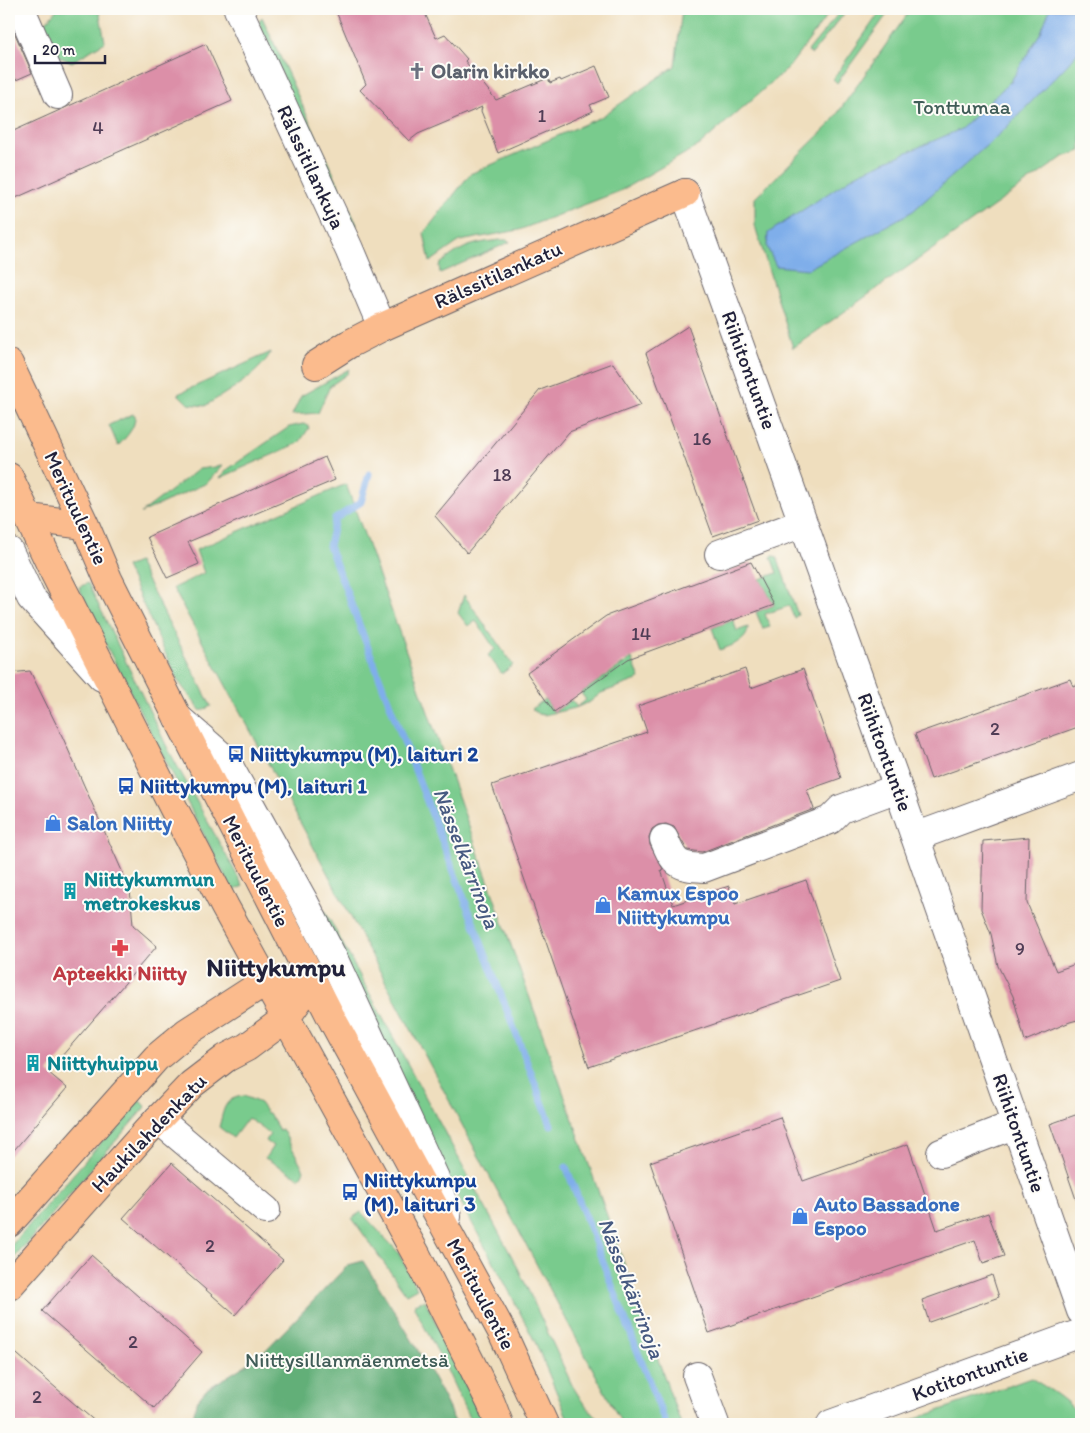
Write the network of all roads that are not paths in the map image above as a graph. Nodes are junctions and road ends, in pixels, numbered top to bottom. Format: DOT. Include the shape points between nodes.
graph roads {
  1 [pos="21,9"];
  2 [pos="238,9"];
  3 [pos="58,95"];
  4 [pos="685,193"];
  5 [pos="382,327"];
  6 [pos="9,364"];
  7 [pos="316,365"];
  8 [pos="9,477"];
  9 [pos="65,484"];
  10 [pos="29,518"];
  11 [pos="803,523"];
  12 [pos="85,525"];
  13 [pos="9,551"];
  14 [pos="719,554"];
  15 [pos="113,690"];
  16 [pos="178,718"];
  17 [pos="1081,776"];
  18 [pos="898,788"];
  19 [pos="915,837"];
  20 [pos="664,838"];
  21 [pos="272,846"];
  22 [pos="263,885"];
  23 [pos="266,981"];
  24 [pos="312,981"];
  25 [pos="286,1018"];
  26 [pos="158,1119"];
  27 [pos="1016,1124"];
  28 [pos="941,1153"];
  29 [pos="266,1210"];
  30 [pos="9,1223"];
  31 [pos="454,1243"];
  32 [pos="9,1286"];
  33 [pos="1081,1311"];
  34 [pos="1081,1332"];
  35 [pos="697,1376"];
  36 [pos="500,1424"];
  37 [pos="544,1424"];
  38 [pos="715,1424"];
  39 [pos="831,1424"];
  1 -- 3 [label="street"];
  2 -- 5 [label="street, Rälssitilankuja"];
  4 -- 5 [label="main road, Rälssitilankatu"];
  4 -- 11 [label="street, Riihitontuntie"];
  5 -- 7 [label="main road, Rälssitilankatu"];
  6 -- 9 [label="main road, Merituulentie"];
  8 -- 10 [label="main road, Merituulentie"];
  9 -- 10 [label="main road"];
  9 -- 12 [label="main road, Merituulentie"];
  10 -- 12 [label="main road"];
  10 -- 15 [label="main road, Merituulentie"];
  11 -- 14 [label="street"];
  11 -- 18 [label="street, Riihitontuntie"];
  12 -- 16 [label="main road, Merituulentie" via="108,579"];
  13 -- 15 [label="street" via="31,598"];
  15 -- 23 [label="main road, Merituulentie"];
  16 -- 21 [label="street" via="225,759"];
  16 -- 22 [label="main road, Merituulentie"];
  17 -- 19 [label="street"];
  18 -- 19 [label="street, Riihitontuntie"];
  18 -- 20 [label="street" via="841,809 830,820 704,868 680,865 672,858"];
  19 -- 27 [label="street, Riihitontuntie"];
  21 -- 22 [label="street"];
  21 -- 31 [label="street" via="335,962 431,1169"];
  22 -- 24 [label="main road, Merituulentie"];
  23 -- 24 [label="main road"];
  23 -- 25 [label="main road, Merituulentie"];
  23 -- 30 [label="main road, Haukilahdenkatu" via="187,1032 156,1058"];
  24 -- 25 [label="main road, Haukilahdenkatu"];
  24 -- 31 [label="main road, Merituulentie"];
  25 -- 26 [label="main road, Haukilahdenkatu" via="192,1084"];
  25 -- 36 [label="main road, Merituulentie" via="416,1254"];
  26 -- 29 [label="street"];
  26 -- 32 [label="main road, Haukilahdenkatu"];
  27 -- 28 [label="street"];
  27 -- 33 [label="street, Riihitontuntie"];
  31 -- 37 [label="main road, Merituulentie" via="502,1332"];
  34 -- 39 [label="street, Kotitontuntie"];
  35 -- 38 [label="street"];
}
